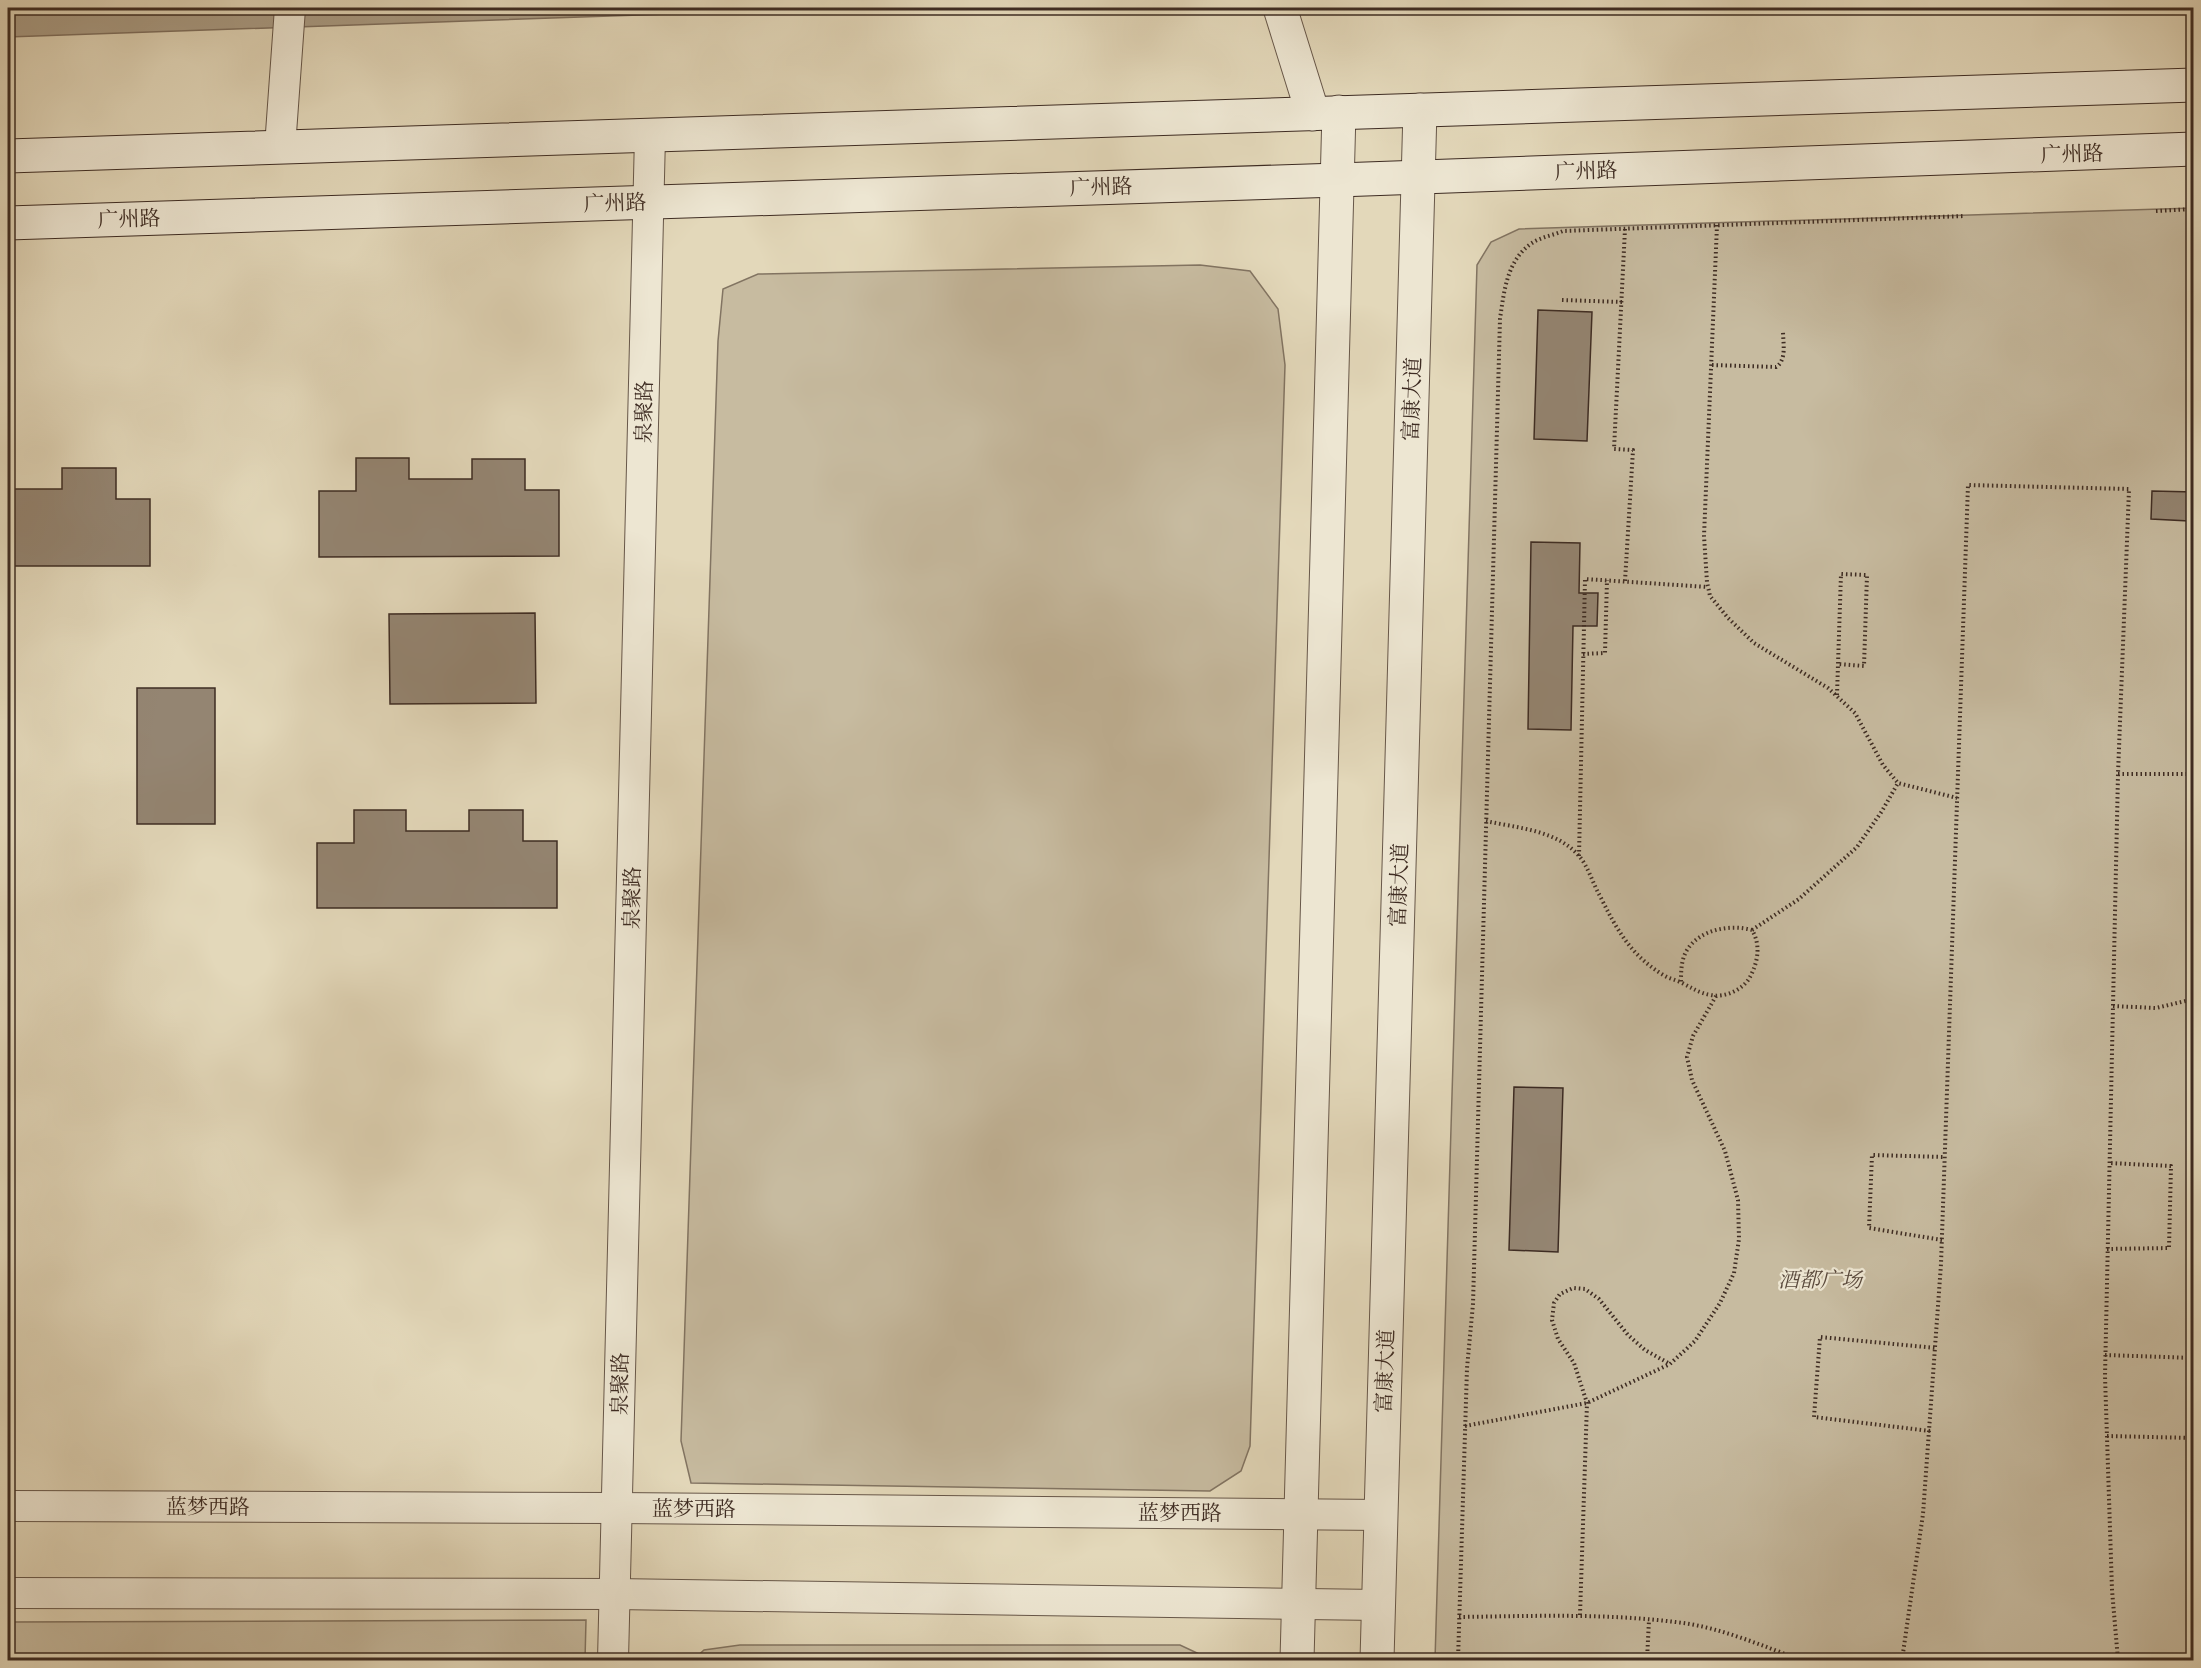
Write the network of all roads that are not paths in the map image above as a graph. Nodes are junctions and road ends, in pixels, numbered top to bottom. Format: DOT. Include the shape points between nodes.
graph roads {
  1 [pos="290,8"];
  2 [pos="1282,15"];
  3 [pos="2193,85"];
  4 [pos="1420,110"];
  5 [pos="1326,113"];
  6 [pos="651,136"];
  7 [pos="280,147"];
  8 [pos="2193,149"];
  9 [pos="8,156"];
  10 [pos="1419,177"];
  11 [pos="1338,180"];
  12 [pos="649,202"];
  13 [pos="8,223"];
  14 [pos="8,1506"];
  15 [pos="617,1508"];
  16 [pos="1301,1514"];
  17 [pos="1381,1515"];
  18 [pos="8,1593"];
  19 [pos="615,1594"];
  20 [pos="1299,1604"];
  21 [pos="1378,1605"];
  22 [pos="613,1660"];
  23 [pos="1297,1660"];
  24 [pos="1377,1660"];
  1 -- 7 [label="street"];
  2 -- 5 [label="main road"];
  3 -- 4 [label="main road"];
  4 -- 5 [label="main road"];
  4 -- 10 [label="main road, 富康大道"];
  5 -- 6 [label="main road"];
  5 -- 11 [label="main road"];
  6 -- 7 [label="main road"];
  6 -- 12 [label="street, 泉聚路"];
  7 -- 9 [label="main road"];
  8 -- 10 [label="main road, 广州路"];
  10 -- 11 [label="main road, 广州路"];
  10 -- 17 [label="main road, 富康大道"];
  11 -- 12 [label="main road, 广州路"];
  11 -- 16 [label="main road"];
  12 -- 13 [label="main road, 广州路"];
  12 -- 15 [label="street, 泉聚路"];
  14 -- 15 [label="street, 蓝梦西路"];
  15 -- 16 [label="street, 蓝梦西路"];
  15 -- 19 [label="street, 泉聚路"];
  16 -- 17 [label="street, 蓝梦西路"];
  16 -- 20 [label="main road"];
  17 -- 21 [label="main road, 富康大道"];
  18 -- 19 [label="street"];
  19 -- 20 [label="street"];
  19 -- 22 [label="street, 泉聚路"];
  20 -- 21 [label="street"];
  20 -- 23 [label="main road"];
  21 -- 24 [label="main road, 富康大道"];
}
